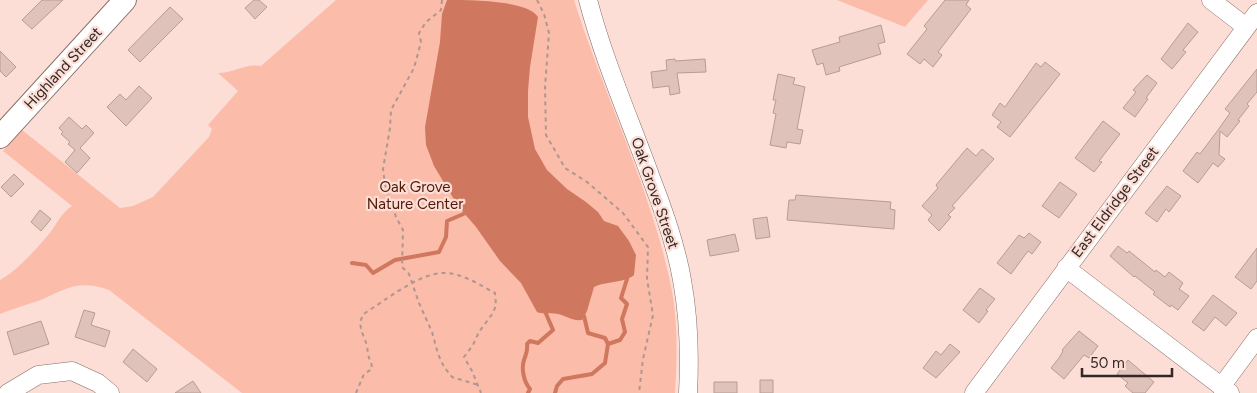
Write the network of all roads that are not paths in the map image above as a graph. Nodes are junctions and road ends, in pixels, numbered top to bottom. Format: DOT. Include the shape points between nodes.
graph roads {
  1 [pos="125,0"];
  2 [pos="588,0"];
  3 [pos="1211,0"];
  4 [pos="1257,12"];
  5 [pos="1246,27"];
  6 [pos="0,136"];
  7 [pos="1066,268"];
  8 [pos="1257,338"];
  9 [pos="1226,390"];
  10 [pos="8,393"];
  11 [pos="110,393"];
  12 [pos="688,393"];
  13 [pos="974,393"];
  1 -- 6 [label="main road, Highland Street"];
  2 -- 12 [label="street, Oak Grove Street" via="672,238 687,312"];
  3 -- 5 [label="street"];
  4 -- 5 [label="street, East Eldridge Street"];
  5 -- 7 [label="street, East Eldridge Street"];
  7 -- 9 [label="street"];
  7 -- 13 [label="street, East Eldridge Street"];
  8 -- 9 [label="street"];
  10 -- 11 [label="street" via="38,375 72,371 98,383"];
}
